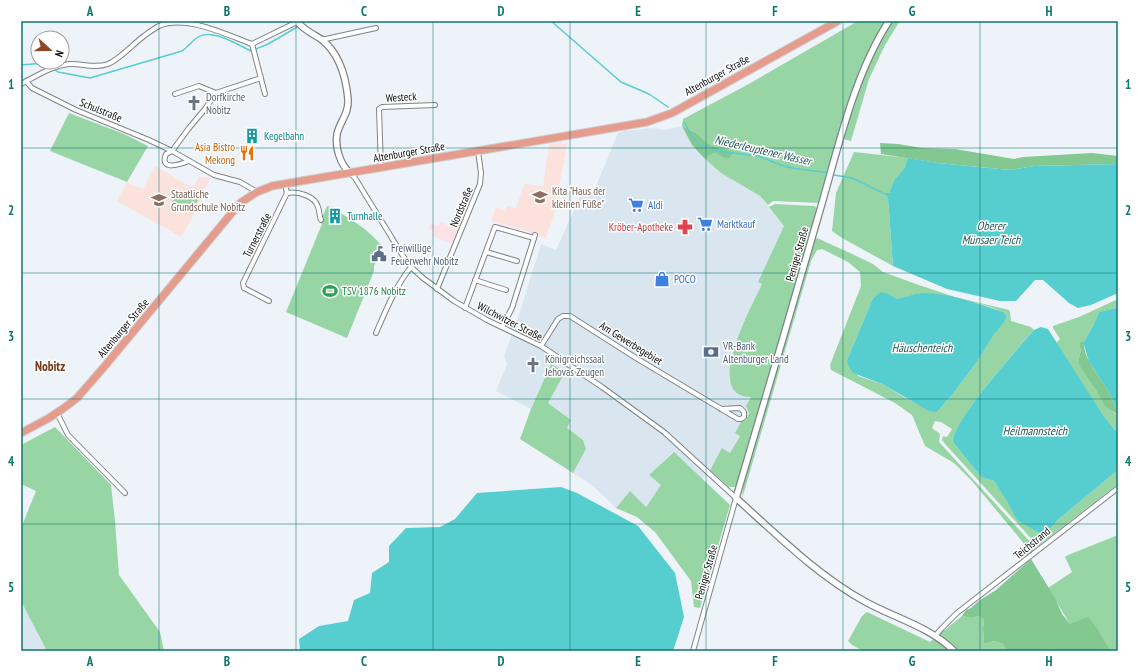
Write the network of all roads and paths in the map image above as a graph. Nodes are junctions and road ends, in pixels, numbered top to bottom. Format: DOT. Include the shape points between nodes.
graph roads {
  1 [pos="838,21"];
  2 [pos="889,21"];
  3 [pos="299,23"];
  4 [pos="376,28"];
  5 [pos="321,40"];
  6 [pos="253,48"];
  7 [pos="261,78"];
  8 [pos="26,81"];
  9 [pos="21,84"];
  10 [pos="216,93"];
  11 [pos="175,94"];
  12 [pos="265,94"];
  13 [pos="435,105"];
  14 [pos="172,151"];
  15 [pos="478,151"];
  16 [pos="189,161"];
  17 [pos="381,168"];
  18 [pos="350,173"];
  19 [pos="285,184"];
  20 [pos="258,192"];
  21 [pos="287,193"];
  22 [pos="321,220"];
  23 [pos="486,252"];
  24 [pos="517,261"];
  25 [pos="411,267"];
  26 [pos="475,280"];
  27 [pos="436,289"];
  28 [pos="506,290"];
  29 [pos="269,301"];
  30 [pos="465,308"];
  31 [pos="502,328"];
  32 [pos="376,333"];
  33 [pos="541,346"];
  34 [pos="721,409"];
  35 [pos="57,413"];
  36 [pos="21,433"];
  37 [pos="1118,488"];
  38 [pos="125,493"];
  39 [pos="736,498"];
  40 [pos="935,636"];
  41 [pos="693,651"];
  42 [pos="954,651"];
  1 -- 15 [label="main road, Altenburger Straße" via="668,115 647,122"];
  2 -- 39 [label="street, Peniger Straße" via="868,59 843,130"];
  3 -- 5 [label="street"];
  3 -- 6 [label="street"];
  4 -- 5 [label="street"];
  5 -- 18 [label="street" via="331,48 346,83 348,101 346,115 338,133 337,146 341,161"];
  6 -- 7 [label="street"];
  6 -- 8 [label="street" via="193,23 166,24 152,30 116,60 107,64 71,64 52,69"];
  7 -- 10 [label="street"];
  7 -- 12 [label="street"];
  8 -- 9 [label="street"];
  8 -- 14 [label="street, Schulstraße" via="32,88 76,110"];
  10 -- 11 [label="street" via="199,86"];
  10 -- 14 [label="street"];
  13 -- 17 [label="street, Westeck" via="379,109"];
  14 -- 16 [label="street, Schulstraße"];
  14 -- 16 [label="street" via="164,158 168,166"];
  15 -- 17 [label="main road, Altenburger Straße"];
  15 -- 27 [label="street, Nordstraße" via="480,184"];
  16 -- 20 [label="street, Schulstraße" via="214,175 240,182"];
  17 -- 18 [label="main road, Altenburger Straße"];
  18 -- 19 [label="main road, Altenburger Straße"];
  18 -- 25 [label="street, Wilchwitzer Straße"];
  19 -- 20 [label="main road, Altenburger Straße"];
  19 -- 21 [label="street"];
  20 -- 35 [label="main road, Altenburger Straße" via="240,203 77,398"];
  21 -- 22 [label="street" via="306,195 314,199"];
  21 -- 29 [label="street, Turnerstraße" via="243,286"];
  23 -- 24 [label="street"];
  23 -- 26 [label="street"];
  23 -- 31 [label="street" via="496,227 534,236 512,308"];
  25 -- 27 [label="street, Wilchwitzer Straße"];
  25 -- 32 [label="street" via="394,291"];
  26 -- 28 [label="street"];
  26 -- 30 [label="street"];
  27 -- 30 [label="street, Wilchwitzer Straße"];
  30 -- 31 [label="street, Wilchwitzer Straße"];
  31 -- 33 [label="street, Wilchwitzer Straße"];
  33 -- 34 [label="street, Am Gewerbegebiet" via="558,319 570,316"];
  33 -- 39 [label="street, Wilchwitzer Straße" via="664,432"];
  34 -- 34 [label="street, Am Gewerbegebiet" via="738,419 744,417 744,412 740,408"];
  35 -- 36 [label="main road, Altenburger Straße"];
  35 -- 38 [label="street" via="68,435"];
  37 -- 40 [label="street, Teichstrand" via="957,613"];
  39 -- 40 [label="street" via="838,584 864,601"];
  39 -- 41 [label="street, Peniger Straße"];
  40 -- 42 [label="street"];
}
